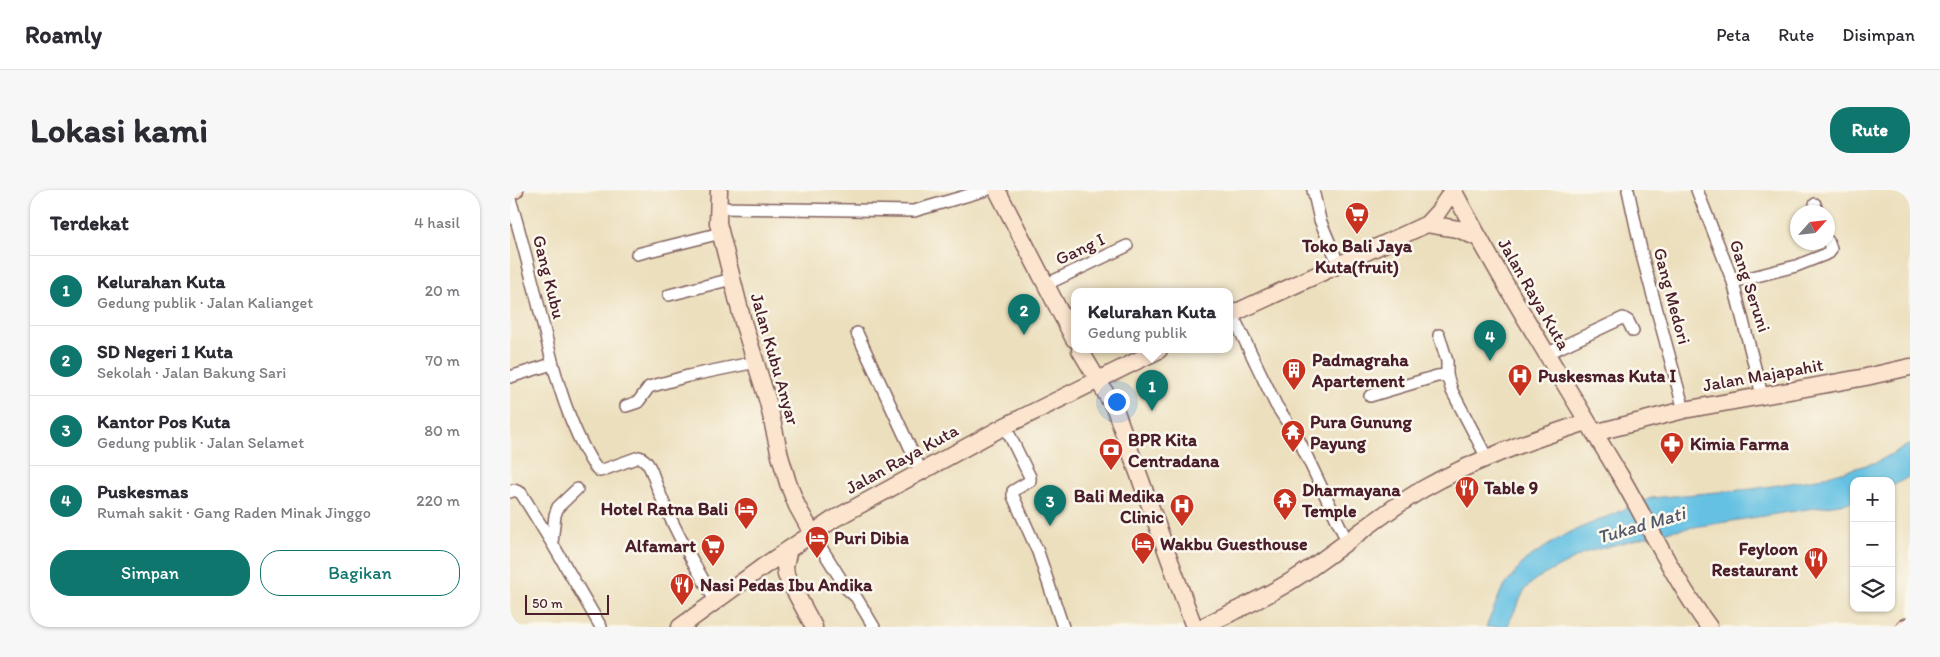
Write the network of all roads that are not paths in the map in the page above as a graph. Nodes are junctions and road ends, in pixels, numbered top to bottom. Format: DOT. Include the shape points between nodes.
graph roads {
  1 [pos="515,190"];
  2 [pos="719,190"];
  3 [pos="986,190"];
  4 [pos="997,190"];
  5 [pos="1313,190"];
  6 [pos="1453,190"];
  7 [pos="1630,190"];
  8 [pos="1697,190"];
  9 [pos="510,191"];
  10 [pos="510,199"];
  11 [pos="718,208"];
  12 [pos="1427,224"];
  13 [pos="720,233"];
  14 [pos="1478,238"];
  15 [pos="1127,246"];
  16 [pos="1830,250"];
  17 [pos="637,254"];
  18 [pos="1338,263"];
  19 [pos="732,279"];
  20 [pos="1733,282"];
  21 [pos="1047,284"];
  22 [pos="669,295"];
  23 [pos="1233,313"];
  24 [pos="1233,318"];
  25 [pos="1633,331"];
  26 [pos="857,333"];
  27 [pos="1071,333"];
  28 [pos="1439,335"];
  29 [pos="1082,353"];
  30 [pos="1153,353"];
  31 [pos="1546,354"];
  32 [pos="756,362"];
  33 [pos="552,364"];
  34 [pos="1910,367"];
  35 [pos="1447,375"];
  36 [pos="510,377"];
  37 [pos="1098,380"];
  38 [pos="1762,395"];
  39 [pos="1370,396"];
  40 [pos="626,406"];
  41 [pos="1684,410"];
  42 [pos="1005,426"];
  43 [pos="1591,428"];
  44 [pos="1487,458"];
  45 [pos="921,471"];
  46 [pos="577,489"];
  47 [pos="512,491"];
  48 [pos="812,533"];
  49 [pos="1347,541"];
  50 [pos="552,543"];
  51 [pos="788,549"];
  52 [pos="764,566"];
  53 [pos="786,576"];
  54 [pos="716,602"];
  55 [pos="1910,626"];
  56 [pos="601,627"];
  57 [pos="680,627"];
  58 [pos="814,627"];
  59 [pos="874,627"];
  60 [pos="1063,627"];
  61 [pos="1194,627"];
  62 [pos="1202,627"];
  63 [pos="1709,627"];
  64 [pos="1905,627"];
  1 -- 9 [label="main road"];
  2 -- 11 [label="main road, Jalan Kubu Anyar"];
  3 -- 11 [label="street" via="914,211"];
  4 -- 21 [label="main road"];
  5 -- 18 [label="street" via="1320,220"];
  6 -- 12 [label="main road, Jalan Raya Kuta"];
  6 -- 14 [label="main road, Jalan Raya Kuta"];
  7 -- 41 [label="street, Gang Medori" via="1643,259"];
  8 -- 20 [label="street, Gang Seruni"];
  10 -- 33 [label="street, Gang Kubu"];
  11 -- 13 [label="main road, Jalan Kubu Anyar"];
  12 -- 14 [label="main road, Jalan Raya Kuta"];
  12 -- 18 [label="main road, Jalan Raya Kuta"];
  13 -- 17 [label="street"];
  13 -- 19 [label="main road, Jalan Kubu Anyar"];
  14 -- 31 [label="main road, Jalan Raya Kuta"];
  15 -- 21 [label="street, Gang I"];
  16 -- 20 [label="street" via="1796,266"];
  18 -- 23 [label="main road, Jalan Raya Kuta"];
  19 -- 22 [label="street"];
  19 -- 32 [label="main road, Jalan Kubu Anyar"];
  20 -- 38 [label="street, Gang Seruni"];
  21 -- 27 [label="main road"];
  24 -- 49 [label="street" via="1276,405 1299,440"];
  25 -- 31 [label="street" via="1623,318"];
  26 -- 45 [label="street"];
  28 -- 35 [label="street" via="1448,361"];
  29 -- 37 [label="main road"];
  30 -- 37 [label="main road, Jalan Raya Kuta"];
  31 -- 43 [label="main road, Jalan Raya Kuta"];
  32 -- 40 [label="street" via="649,386 638,402"];
  32 -- 48 [label="main road, Jalan Kubu Anyar" via="786,476"];
  33 -- 36 [label="street"];
  33 -- 54 [label="street, Gang Kubu" via="568,415 594,466 603,470 639,456 647,462 667,510"];
  34 -- 38 [label="main road, Jalan Majapahit"];
  35 -- 39 [label="street"];
  35 -- 44 [label="street" via="1452,392"];
  37 -- 42 [label="main road, Jalan Raya Kuta"];
  37 -- 61 [label="main road" via="1125,432"];
  38 -- 41 [label="main road, Jalan Majapahit"];
  41 -- 43 [label="main road, Jalan Majapahit"];
  42 -- 45 [label="main road, Jalan Raya Kuta"];
  42 -- 60 [label="street" via="1030,477 1027,484 1013,491 1014,496 1038,552"];
  43 -- 44 [label="main road, Jalan Majapahit"];
  43 -- 63 [label="main road, Jalan Raya Kuta"];
  44 -- 49 [label="main road, Jalan Majapahit" via="1424,488"];
  45 -- 48 [label="main road, Jalan Raya Kuta"];
  46 -- 50 [label="street" via="558,508"];
  47 -- 50 [label="street" via="521,493"];
  48 -- 51 [label="main road, Jalan Raya Kuta"];
  48 -- 59 [label="street"];
  49 -- 62 [label="main road, Jalan Majapahit" via="1285,585"];
  50 -- 56 [label="street"];
  51 -- 52 [label="main road, Jalan Raya Kuta"];
  51 -- 53 [label="main road" via="784,566"];
  52 -- 53 [label="main road" via="778,569"];
  52 -- 54 [label="main road, Jalan Raya Kuta"];
  53 -- 58 [label="main road"];
  54 -- 57 [label="main road, Jalan Raya Kuta"];
  55 -- 64 [label="main road"];
}
